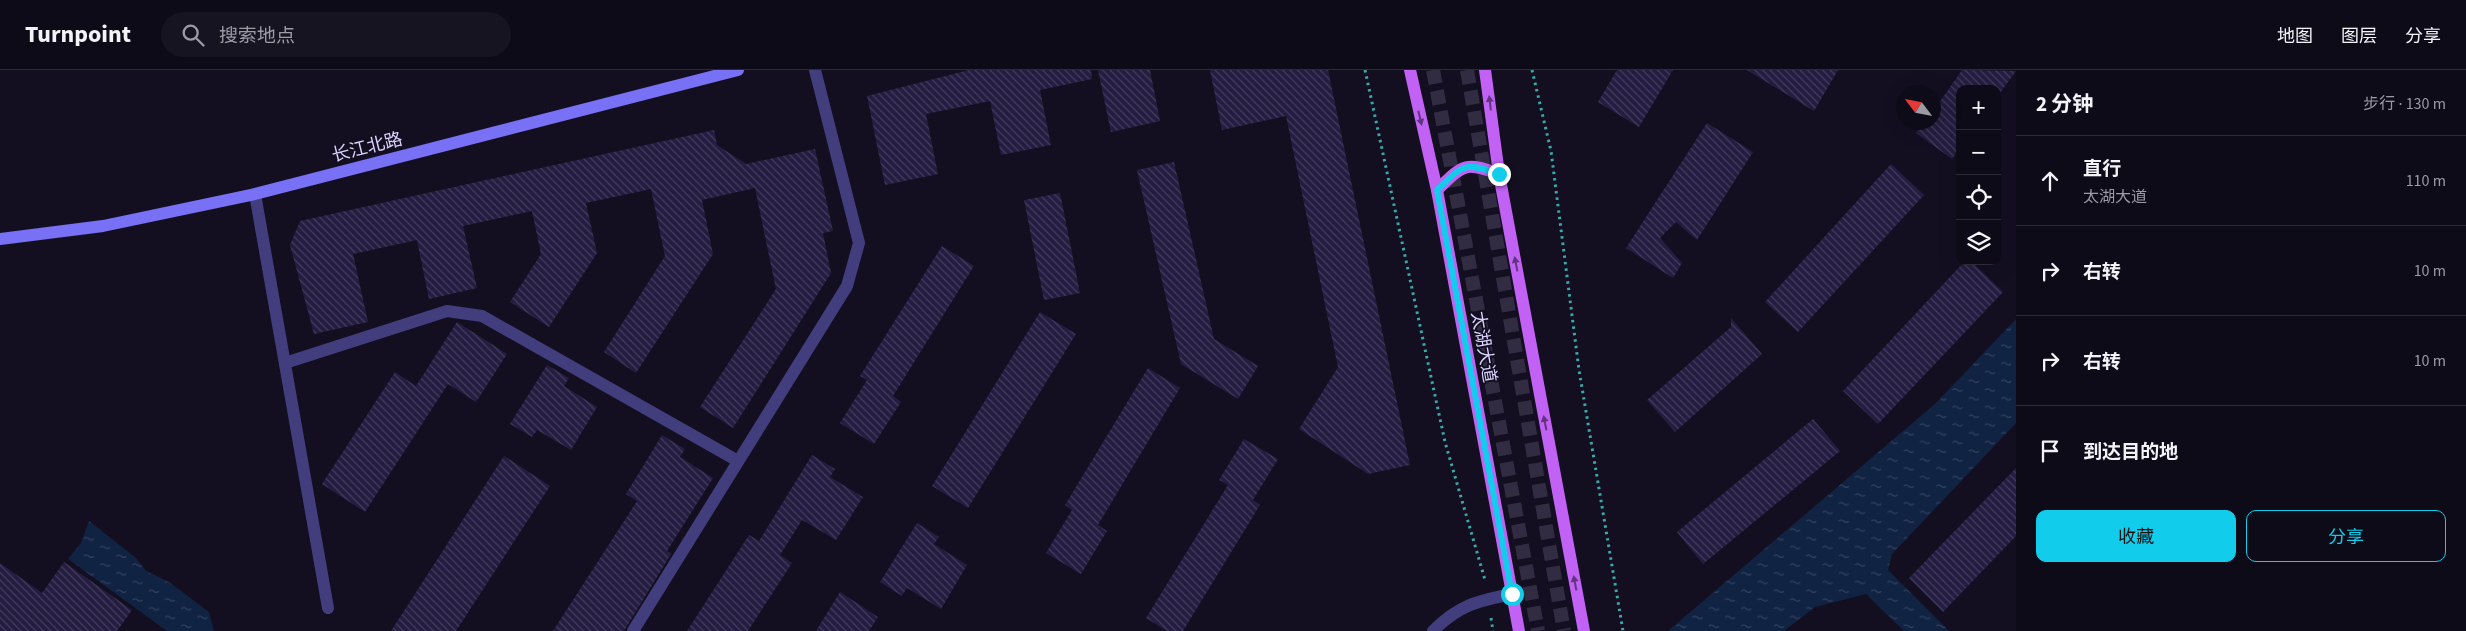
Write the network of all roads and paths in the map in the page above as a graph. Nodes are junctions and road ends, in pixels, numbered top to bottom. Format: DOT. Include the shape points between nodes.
graph roads {
  1 [pos="738,70"];
  2 [pos="815,70"];
  3 [pos="1365,70"];
  4 [pos="1410,70"];
  5 [pos="1485,70"];
  6 [pos="1532,70"];
  7 [pos="1499,174"];
  8 [pos="1437,190"];
  9 [pos="255,194"];
  10 [pos="0,239"];
  11 [pos="284,363"];
  12 [pos="738,461"];
  13 [pos="1512,594"];
  14 [pos="1488,599"];
  15 [pos="328,608"];
  16 [pos="633,631"];
  17 [pos="1434,631"];
  18 [pos="1493,631"];
  19 [pos="1519,631"];
  20 [pos="1584,631"];
  21 [pos="1623,631"];
  1 -- 9 [label="main road, 长江北路"];
  2 -- 12 [label="lane" via="859,243 847,286"];
  3 -- 14 [label="path" via="1445,442 1483,567"];
  4 -- 8 [label="main road, 太湖大道, one-way"];
  7 -- 5 [label="main road, one-way"];
  6 -- 21 [label="path" via="1551,151 1579,370"];
  7 -- 8 [label="main road" via="1475,165 1459,168"];
  20 -- 7 [label="main road, one-way"];
  8 -- 13 [label="main road, 太湖大道"];
  9 -- 10 [label="main road, 长江北路" via="104,226"];
  9 -- 11 [label="lane"];
  11 -- 12 [label="lane" via="446,311 482,316"];
  11 -- 15 [label="lane"];
  12 -- 16 [label="lane"];
  13 -- 14 [label="lane"];
  13 -- 19 [label="main road, 太湖大道"];
  14 -- 17 [label="lane" via="1473,602"];
  14 -- 18 [label="path"];
}
